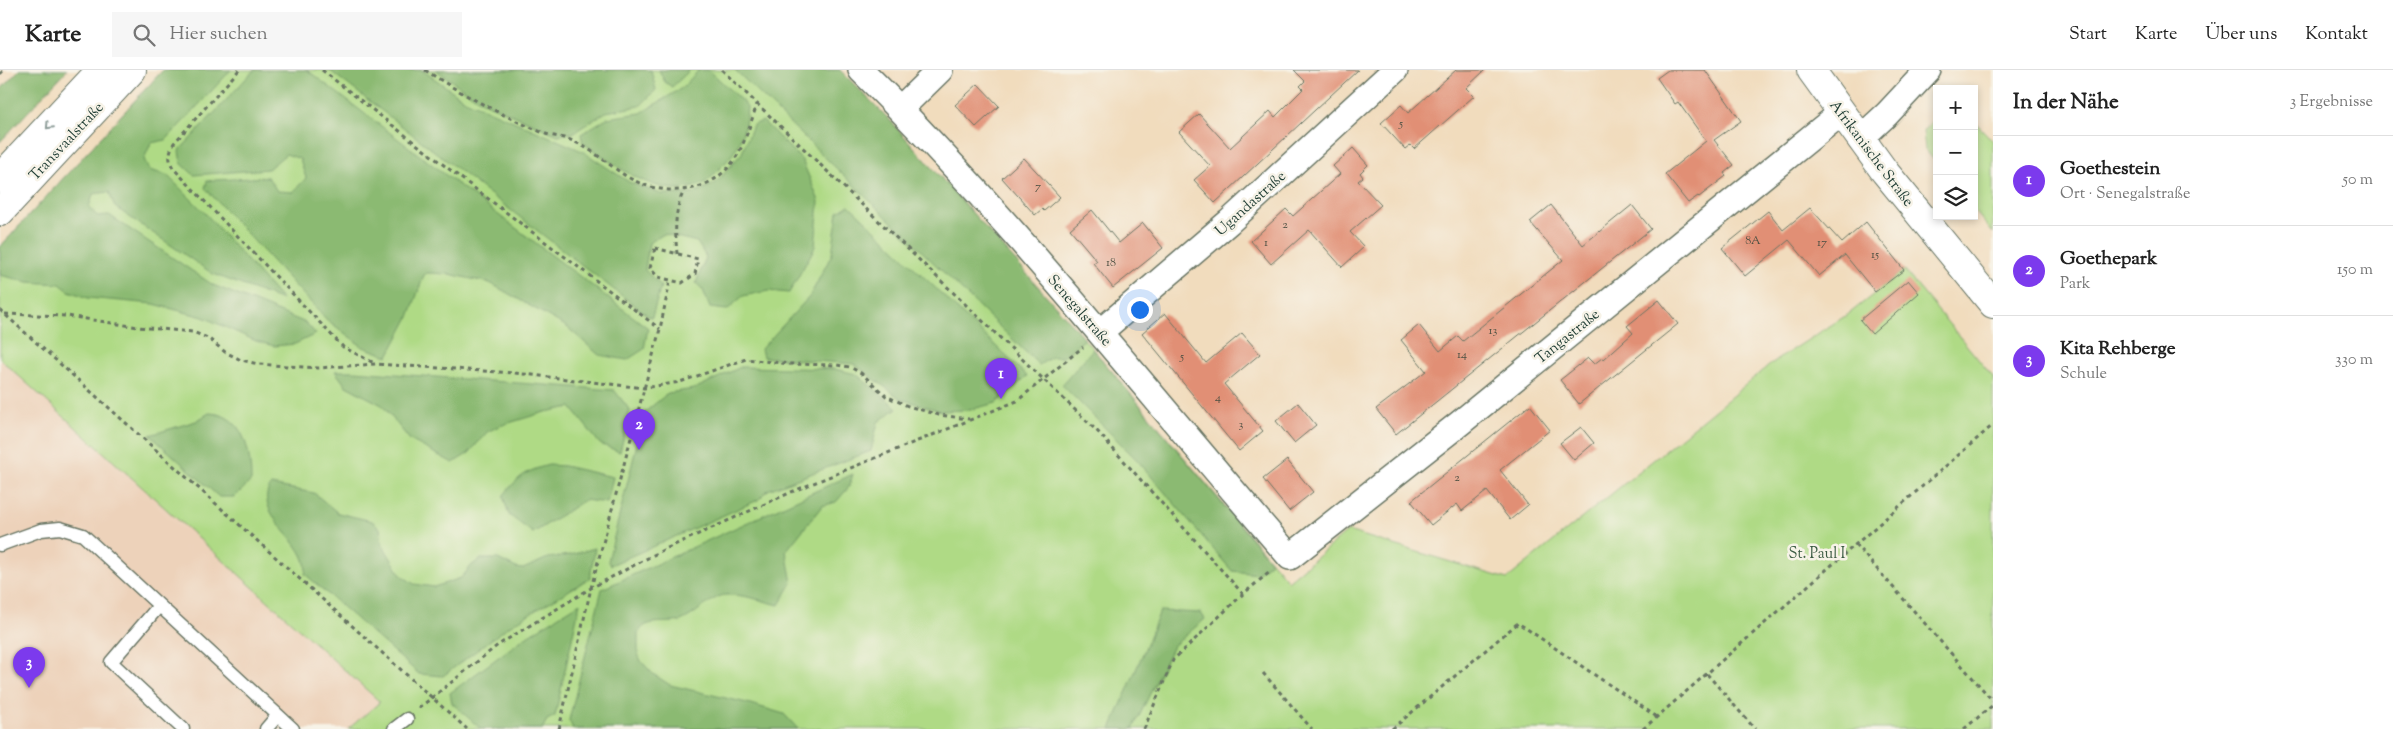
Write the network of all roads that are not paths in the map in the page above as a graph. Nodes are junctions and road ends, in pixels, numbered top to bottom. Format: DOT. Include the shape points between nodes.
graph roads {
  1 [pos="101,70"];
  2 [pos="132,70"];
  3 [pos="861,70"];
  4 [pos="940,70"];
  5 [pos="1396,70"];
  6 [pos="1811,70"];
  7 [pos="1928,70"];
  8 [pos="900,109"];
  9 [pos="1841,113"];
  10 [pos="1860,139"];
  11 [pos="0,178"];
  12 [pos="0,212"];
  13 [pos="1993,304"];
  14 [pos="1092,339"];
  15 [pos="0,545"];
  16 [pos="1284,561"];
  17 [pos="159,606"];
  18 [pos="278,715"];
  19 [pos="407,719"];
  20 [pos="183,729"];
  21 [pos="266,729"];
  22 [pos="293,729"];
  23 [pos="394,729"];
  1 -- 11 [label="street, Transvaalstraße, one-way"];
  2 -- 12 [label="street, Transvaalstraße"];
  3 -- 8 [label="street, Senegalstraße"];
  4 -- 8 [label="street"];
  5 -- 14 [label="street, Ugandastraße" via="1230,222"];
  6 -- 9 [label="street, Afrikanische Straße"];
  7 -- 10 [label="street"];
  8 -- 14 [label="street, Senegalstraße"];
  9 -- 10 [label="street, Afrikanische Straße"];
  9 -- 16 [label="street, Tangastraße" via="1420,455"];
  10 -- 13 [label="street, Afrikanische Straße"];
  14 -- 16 [label="street, Senegalstraße"];
  15 -- 17 [label="lane" via="41,530 60,528 83,535"];
  17 -- 18 [label="lane"];
  17 -- 20 [label="lane" via="111,662"];
  18 -- 21 [label="lane"];
  18 -- 22 [label="lane"];
  19 -- 23 [label="lane"];
}
